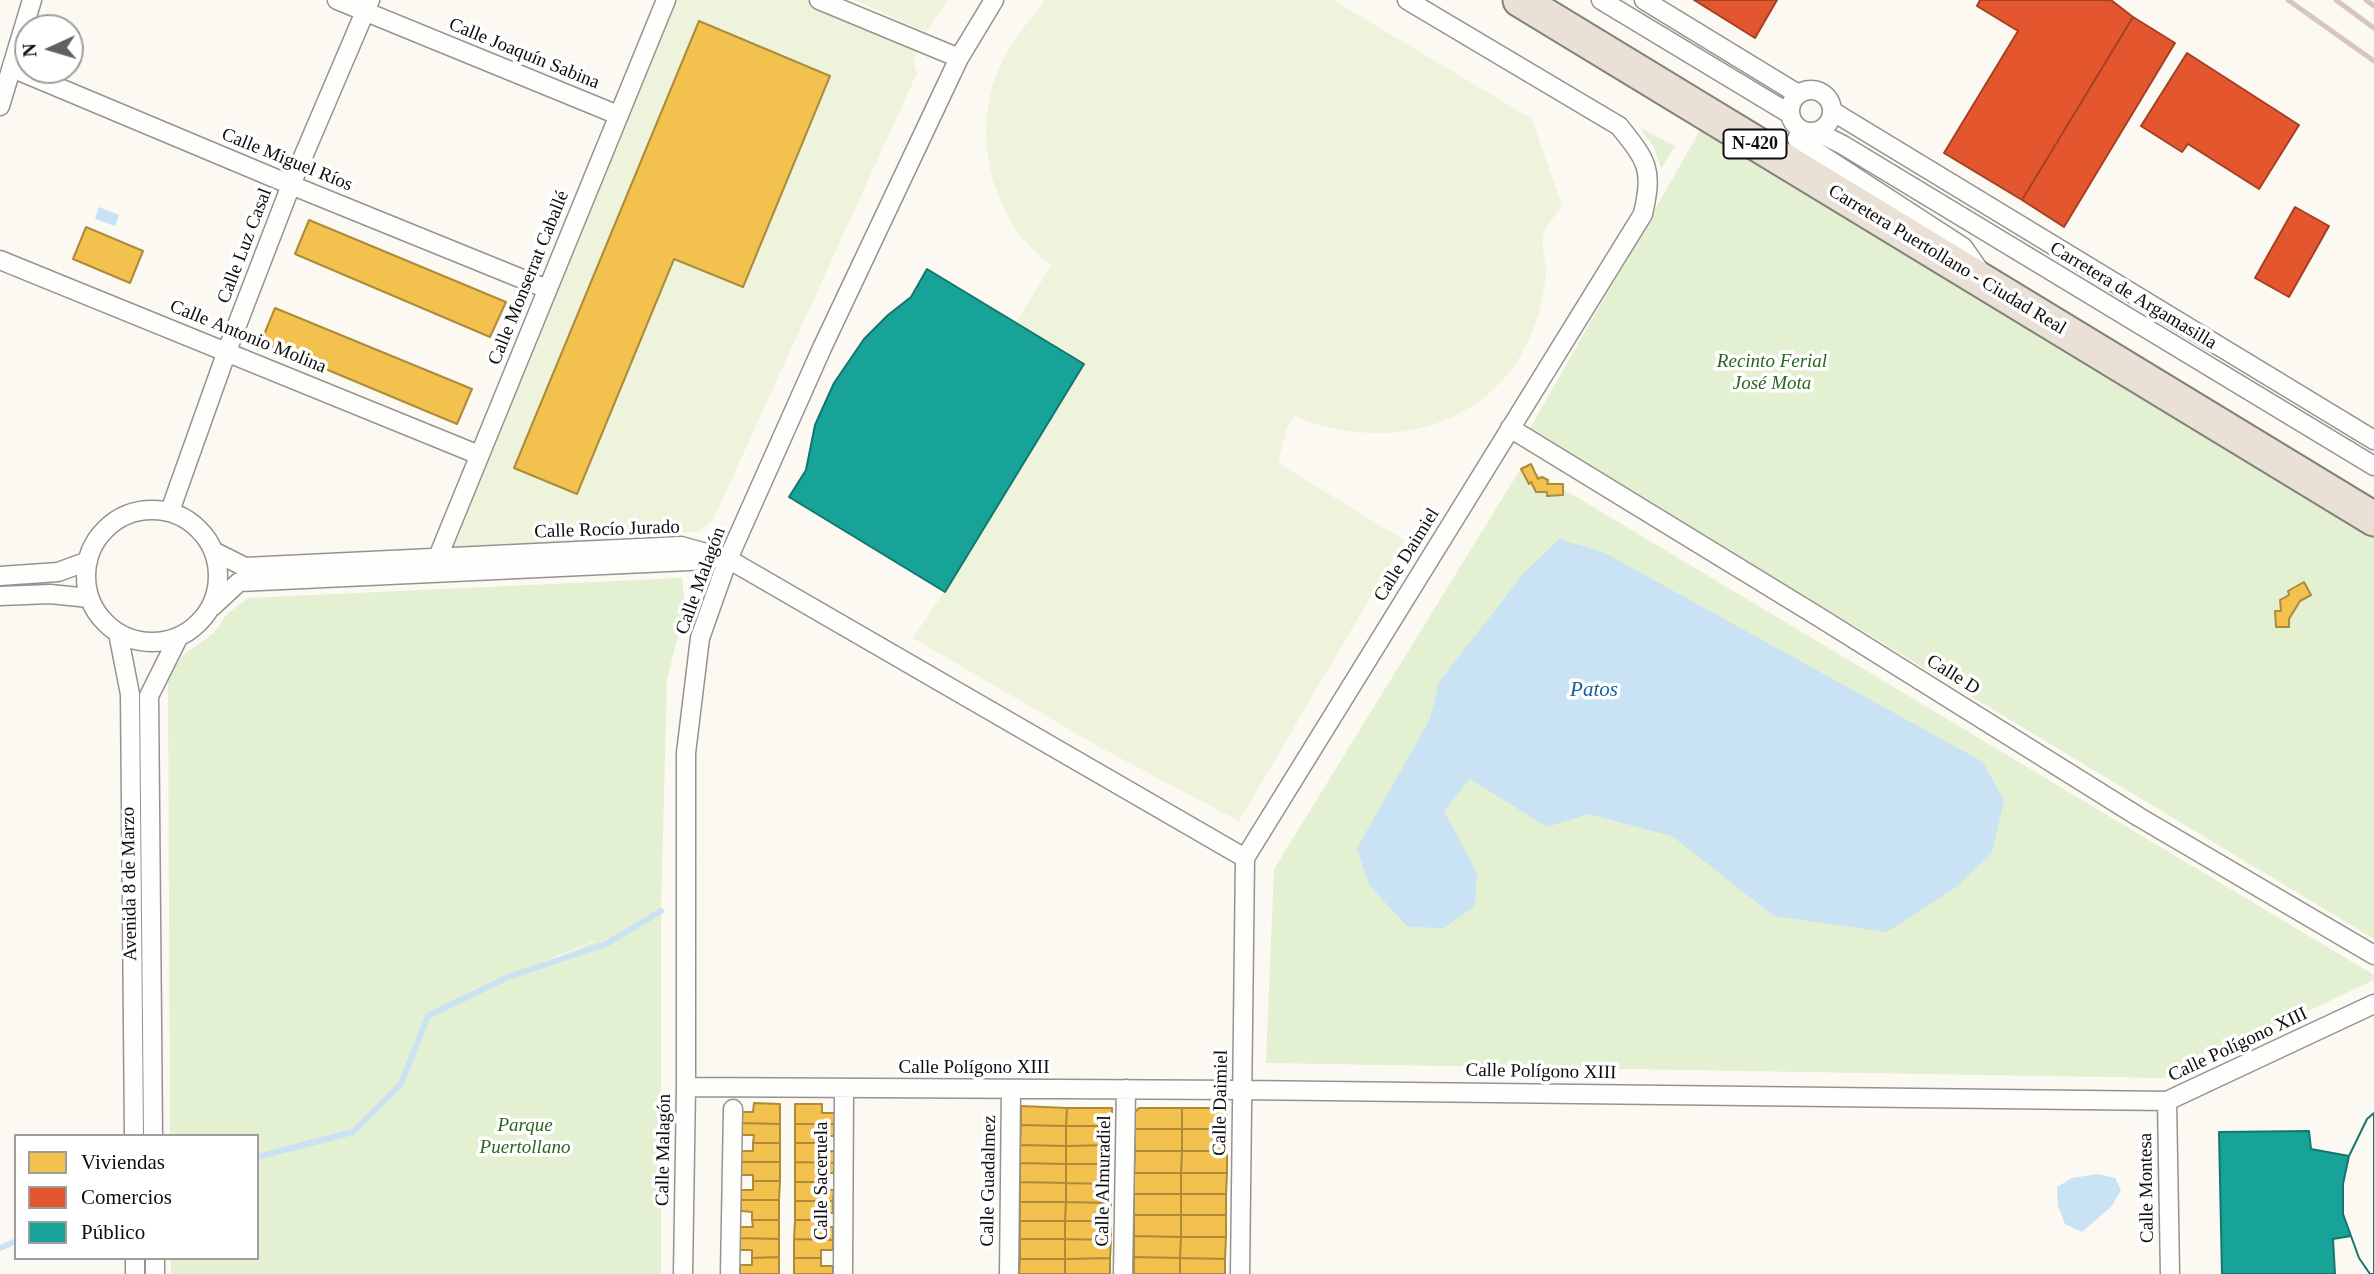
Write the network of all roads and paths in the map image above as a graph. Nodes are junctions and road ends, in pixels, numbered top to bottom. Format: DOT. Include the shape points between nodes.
graph roads {
  1 [pos="32,0"];
  2 [pos="337,0"];
  3 [pos="666,0"];
  4 [pos="819,0"];
  5 [pos="994,0"];
  6 [pos="1407,0"];
  7 [pos="1520,0"];
  8 [pos="1601,0"];
  9 [pos="1644,0"];
  10 [pos="367,6"];
  11 [pos="959,58"];
  12 [pos="12,68"];
  13 [pos="1798,94"];
  14 [pos="0,106"];
  15 [pos="1832,111"];
  16 [pos="1790,114"];
  17 [pos="618,115"];
  18 [pos="1810,132"];
  19 [pos="1883,141"];
  20 [pos="1871,162"];
  21 [pos="290,185"];
  22 [pos="0,260"];
  23 [pos="1991,287"];
  24 [pos="547,289"];
  25 [pos="227,351"];
  26 [pos="1510,428"];
  27 [pos="2374,440"];
  28 [pos="479,455"];
  29 [pos="2374,466"];
  30 [pos="170,510"];
  31 [pos="2374,519"];
  32 [pos="215,552"];
  33 [pos="728,559"];
  34 [pos="89,561"];
  35 [pos="438,564"];
  36 [pos="0,576"];
  37 [pos="0,596"];
  38 [pos="89,598"];
  39 [pos="212,607"];
  40 [pos="118,633"];
  41 [pos="178,638"];
  42 [pos="1245,858"];
  43 [pos="2374,955"];
  44 [pos="2374,1003"];
  45 [pos="686,1087"];
  46 [pos="844,1088"];
  47 [pos="1011,1089"];
  48 [pos="1126,1089"];
  49 [pos="1242,1090"];
  50 [pos="2167,1101"];
  51 [pos="733,1109"];
  52 [pos="134,1134"];
  53 [pos="153,1134"];
  54 [pos="683,1274"];
  55 [pos="730,1274"];
  56 [pos="843,1274"];
  57 [pos="1009,1274"];
  58 [pos="1123,1274"];
  59 [pos="1240,1274"];
  60 [pos="2170,1274"];
  1 -- 12 [label="street"];
  2 -- 10 [label="street, Calle Joaquín Sabina"];
  3 -- 17 [label="street, Calle Monserrat Caballé"];
  4 -- 11 [label="street"];
  5 -- 11 [label="street, Calle Malagón"];
  6 -- 26 [label="street, Calle Daimiel" via="1619,126 1642,154 1650,183 1643,214"];
  7 -- 23 [label="highway, Carretera Puertollano - Ciudad Real / N-420"];
  8 -- 16 [label="street, Carretera de Argamasilla"];
  9 -- 13 [label="street, Carretera de Argamasilla"];
  10 -- 17 [label="street, Calle Joaquín Sabina"];
  10 -- 21 [label="street, Calle Luz Casal"];
  11 -- 33 [label="street, Calle Malagón"];
  12 -- 14 [label="street"];
  12 -- 21 [label="street, Calle Miguel Ríos"];
  13 -- 15 [label="street, Carretera de Argamasilla" via="1819,91 1829,99"];
  13 -- 16 [label="street"];
  15 -- 18 [label="street" via="1829,124"];
  15 -- 19 [label="street, Carretera de Argamasilla"];
  16 -- 18 [label="street, Carretera de Argamasilla" via="1796,127"];
  17 -- 24 [label="street, Calle Monserrat Caballé"];
  18 -- 20 [label="street, Carretera de Argamasilla"];
  18 -- 23 [label="street, Carretera de Argamasilla" via="1797,139 1963,247"];
  19 -- 20 [label="street"];
  19 -- 27 [label="street, Carretera de Argamasilla"];
  20 -- 29 [label="street, Carretera de Argamasilla"];
  21 -- 24 [label="street, Calle Miguel Ríos"];
  21 -- 25 [label="street, Calle Luz Casal"];
  22 -- 25 [label="street, Calle Antonio Molina"];
  23 -- 31 [label="highway, Carretera Puertollano - Ciudad Real / N-420"];
  24 -- 28 [label="street, Calle Monserrat Caballé"];
  25 -- 28 [label="street, Calle Antonio Molina"];
  25 -- 30 [label="street, Calle Luz Casal"];
  26 -- 42 [label="street, Calle Daimiel"];
  26 -- 43 [label="street, Calle D" via="2139,817"];
  28 -- 35 [label="street, Calle Monserrat Caballé"];
  30 -- 32 [label="street" via="203,532"];
  30 -- 34 [label="street" via="147,508 125,514 105,527 92,546"];
  32 -- 35 [label="street, Calle Rocío Jurado" via="245,567"];
  32 -- 39 [label="street" via="219,575"];
  33 -- 35 [label="street, Calle Rocío Jurado"];
  33 -- 42 [label="street"];
  33 -- 45 [label="street, Calle Malagón" via="700,638 686,753"];
  34 -- 36 [label="street" via="58,572"];
  34 -- 38 [label="street" via="85,575"];
  35 -- 39 [label="street, Calle Rocío Jurado" via="239,582"];
  37 -- 38 [label="street"];
  38 -- 40 [label="street" via="100,618"];
  39 -- 41 [label="street"];
  40 -- 41 [label="street" via="140,642"];
  40 -- 52 [label="street, Avenida 8 de Marzo" via="130,694"];
  41 -- 53 [label="street, Avenida 8 de Marzo" via="149,695"];
  42 -- 49 [label="street, Calle Daimiel"];
  44 -- 50 [label="street, Calle Polígono XIII"];
  45 -- 46 [label="street, Calle Polígono XIII"];
  45 -- 54 [label="street, Calle Malagón"];
  46 -- 47 [label="street, Calle Polígono XIII"];
  46 -- 56 [label="street, Calle Saceruela"];
  47 -- 48 [label="street, Calle Polígono XIII"];
  47 -- 57 [label="street, Calle Guadalmez"];
  48 -- 49 [label="street, Calle Polígono XIII"];
  48 -- 58 [label="street, Calle Almuradiel"];
  49 -- 50 [label="street, Calle Polígono XIII"];
  49 -- 59 [label="street, Calle Daimiel"];
  50 -- 60 [label="street, Calle Montesa"];
  51 -- 55 [label="street"];
}
